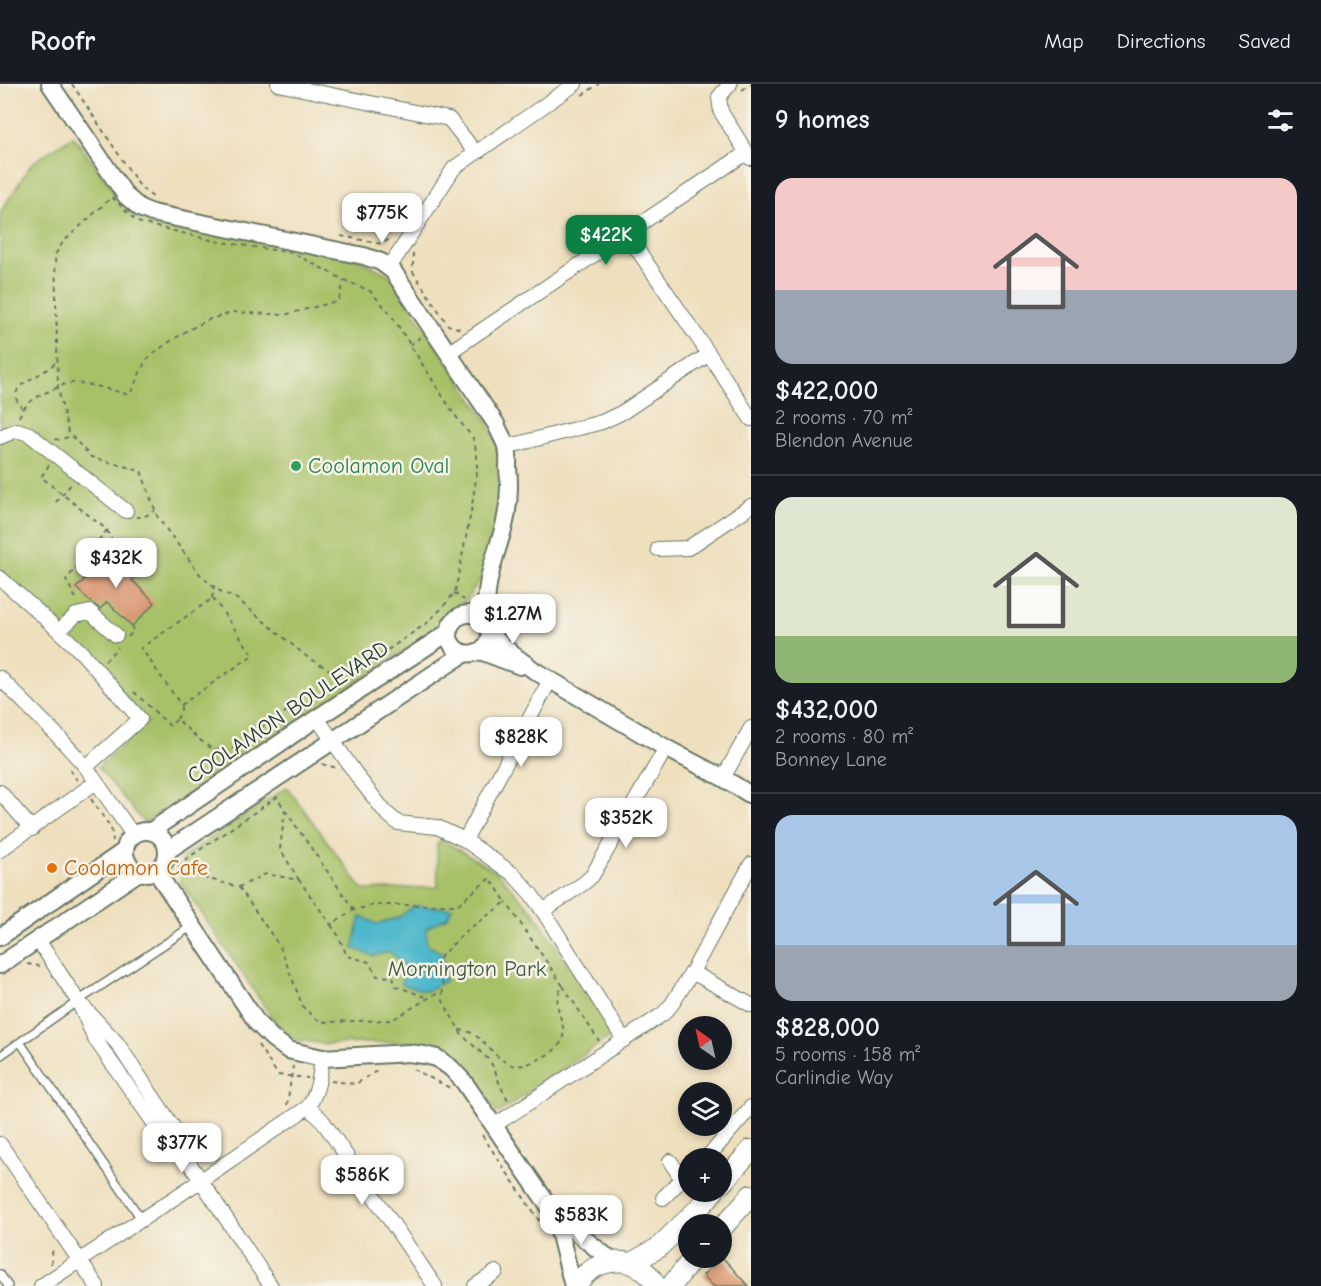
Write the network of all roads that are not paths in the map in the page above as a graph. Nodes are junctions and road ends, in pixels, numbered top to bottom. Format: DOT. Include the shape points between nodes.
graph roads {
  1 [pos="50,84"];
  2 [pos="278,84"];
  3 [pos="733,89"];
  4 [pos="577,90"];
  5 [pos="476,153"];
  6 [pos="749,157"];
  7 [pos="626,233"];
  8 [pos="389,268"];
  9 [pos="448,353"];
  10 [pos="709,354"];
  11 [pos="751,419"];
  12 [pos="0,437"];
  13 [pos="506,447"];
  14 [pos="751,506"];
  15 [pos="126,511"];
  16 [pos="658,549"];
  17 [pos="489,574"];
  18 [pos="0,578"];
  19 [pos="466,614"];
  20 [pos="488,628"];
  21 [pos="59,631"];
  22 [pos="449,632"];
  23 [pos="120,641"];
  24 [pos="472,652"];
  25 [pos="535,671"];
  26 [pos="0,678"];
  27 [pos="550,680"];
  28 [pos="314,714"];
  29 [pos="751,728"];
  30 [pos="333,742"];
  31 [pos="666,748"];
  32 [pos="86,767"];
  33 [pos="723,778"];
  34 [pos="90,786"];
  35 [pos="0,792"];
  36 [pos="751,795"];
  37 [pos="32,829"];
  38 [pos="151,831"];
  39 [pos="133,835"];
  40 [pos="465,840"];
  41 [pos="119,848"];
  42 [pos="0,850"];
  43 [pos="167,851"];
  44 [pos="751,864"];
  45 [pos="156,871"];
  46 [pos="139,872"];
  47 [pos="543,911"];
  48 [pos="192,926"];
  49 [pos="0,937"];
  50 [pos="38,940"];
  51 [pos="0,965"];
  52 [pos="692,972"];
  53 [pos="78,1001"];
  54 [pos="751,1005"];
  55 [pos="624,1040"];
  56 [pos="20,1042"];
  57 [pos="0,1056"];
  58 [pos="322,1058"];
  59 [pos="308,1107"];
  60 [pos="751,1107"];
  61 [pos="495,1125"];
  62 [pos="0,1144"];
  63 [pos="716,1148"];
  64 [pos="751,1150"];
  65 [pos="670,1161"];
  66 [pos="678,1169"];
  67 [pos="732,1172"];
  68 [pos="200,1181"];
  69 [pos="678,1183"];
  70 [pos="751,1195"];
  71 [pos="663,1198"];
  72 [pos="704,1202"];
  73 [pos="555,1215"];
  74 [pos="732,1217"];
  75 [pos="142,1220"];
  76 [pos="79,1260"];
  77 [pos="622,1262"];
  78 [pos="686,1268"];
  79 [pos="496,1272"];
  80 [pos="0,1274"];
  81 [pos="8,1286"];
  82 [pos="41,1286"];
  83 [pos="97,1286"];
  84 [pos="271,1286"];
  85 [pos="435,1286"];
  86 [pos="475,1286"];
  87 [pos="574,1286"];
  88 [pos="657,1286"];
  89 [pos="672,1286"];
  1 -- 8 [label="street" via="126,196 140,208 364,256"];
  2 -- 5 [label="street" via="449,119"];
  3 -- 6 [label="street" via="719,98 721,112"];
  4 -- 5 [label="street"];
  5 -- 8 [label="street" via="454,168 409,253"];
  6 -- 7 [label="street"];
  7 -- 9 [label="street"];
  7 -- 10 [label="street"];
  8 -- 9 [label="street"];
  9 -- 13 [label="street" via="496,424"];
  10 -- 11 [label="street"];
  10 -- 13 [label="street" via="602,422"];
  12 -- 15 [label="street" via="17,430 28,434"];
  13 -- 17 [label="street" via="510,487 505,521"];
  14 -- 16 [label="street" via="688,548"];
  17 -- 19 [label="street"];
  17 -- 20 [label="street"];
  18 -- 21 [label="street"];
  19 -- 20 [label="street" via="481,616"];
  19 -- 22 [label="street" via="455,620"];
  20 -- 24 [label="street" via="489,641"];
  20 -- 25 [label="street"];
  21 -- 23 [label="street" via="76,615 90,612"];
  21 -- 32 [label="street" via="140,719"];
  22 -- 24 [label="street" via="453,646"];
  22 -- 28 [label="street, COOLAMON BOULEVARD"];
  24 -- 25 [label="street"];
  24 -- 30 [label="street"];
  25 -- 27 [label="street"];
  26 -- 32 [label="street"];
  27 -- 31 [label="street"];
  27 -- 40 [label="street"];
  28 -- 30 [label="street"];
  28 -- 38 [label="street, COOLAMON BOULEVARD"];
  29 -- 33 [label="street"];
  30 -- 40 [label="street" via="386,813 398,823 437,827"];
  30 -- 43 [label="street"];
  31 -- 33 [label="street"];
  31 -- 47 [label="street" via="592,876"];
  32 -- 34 [label="street"];
  33 -- 36 [label="street"];
  34 -- 37 [label="street"];
  34 -- 39 [label="street"];
  35 -- 37 [label="street"];
  37 -- 42 [label="street"];
  38 -- 39 [label="street"];
  38 -- 43 [label="street" via="161,836"];
  39 -- 41 [label="street"];
  40 -- 47 [label="street" via="513,874"];
  41 -- 46 [label="street" via="129,866"];
  41 -- 49 [label="street"];
  43 -- 45 [label="street"];
  44 -- 52 [label="street"];
  45 -- 46 [label="street"];
  45 -- 48 [label="street"];
  46 -- 50 [label="street"];
  47 -- 55 [label="street"];
  48 -- 53 [label="lane"];
  48 -- 58 [label="street" via="258,1024 288,1050"];
  50 -- 51 [label="street"];
  50 -- 53 [label="street"];
  52 -- 54 [label="street"];
  52 -- 55 [label="street" via="663,1014"];
  53 -- 56 [label="lane"];
  53 -- 68 [label="street" via="95,1039"];
  55 -- 61 [label="street" via="514,1104"];
  56 -- 57 [label="lane"];
  56 -- 75 [label="lane"];
  58 -- 59 [label="street" via="316,1092"];
  58 -- 61 [label="street" via="409,1053 437,1058 465,1082"];
  59 -- 68 [label="street"];
  59 -- 85 [label="street" via="322,1119"];
  60 -- 63 [label="street"];
  61 -- 73 [label="street"];
  62 -- 76 [label="street"];
  64 -- 67 [label="main road"];
  65 -- 66 [label="street"];
  68 -- 75 [label="street"];
  68 -- 84 [label="street"];
  69 -- 71 [label="street"];
  70 -- 74 [label="main road"];
  72 -- 77 [label="main road" via="658,1248"];
  73 -- 77 [label="street"];
  73 -- 87 [label="street"];
  75 -- 76 [label="street"];
  76 -- 82 [label="street"];
  76 -- 83 [label="street"];
  77 -- 87 [label="main road" via="600,1264"];
  77 -- 88 [label="main road" via="644,1270"];
  78 -- 89 [label="main road"];
  79 -- 86 [label="street"];
  80 -- 81 [label="lane"];
}
